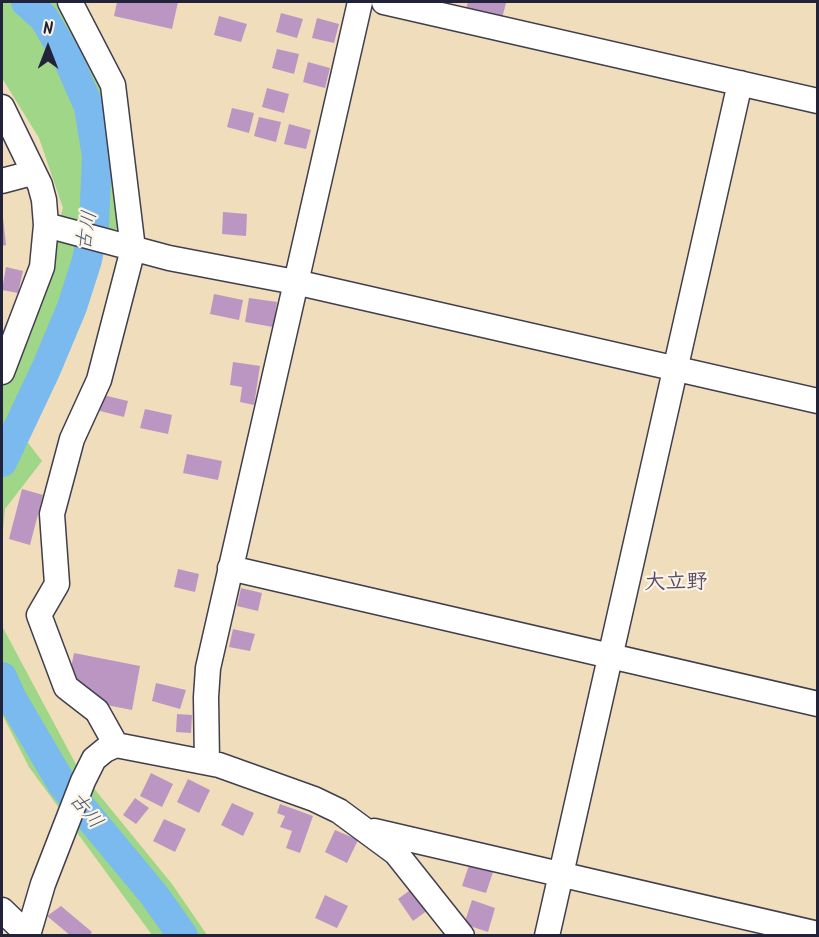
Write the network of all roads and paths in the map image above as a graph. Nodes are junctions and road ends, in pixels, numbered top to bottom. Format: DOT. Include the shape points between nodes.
graph roads {
  1 [pos="70,2"];
  2 [pos="360,2"];
  3 [pos="384,2"];
  4 [pos="740,83"];
  5 [pos="818,101"];
  6 [pos="2,107"];
  7 [pos="32,172"];
  8 [pos="2,181"];
  9 [pos="50,226"];
  10 [pos="133,249"];
  11 [pos="295,282"];
  12 [pos="674,368"];
  13 [pos="2,372"];
  14 [pos="818,401"];
  15 [pos="230,568"];
  16 [pos="610,655"];
  17 [pos="818,704"];
  18 [pos="116,745"];
  19 [pos="207,762"];
  20 [pos="366,829"];
  21 [pos="560,874"];
  22 [pos="2,910"];
  23 [pos="818,934"];
  24 [pos="29,935"];
  25 [pos="462,936"];
  26 [pos="547,936"];
  1 -- 10 [label="street" via="113,86"];
  2 -- 11 [label="street"];
  3 -- 4 [label="street"];
  4 -- 5 [label="street"];
  4 -- 12 [label="street"];
  6 -- 7 [label="street"];
  7 -- 8 [label="street"];
  7 -- 9 [label="street" via="40,185"];
  9 -- 10 [label="street"];
  9 -- 13 [label="street" via="42,267"];
  10 -- 11 [label="street"];
  10 -- 18 [label="street" via="99,380 72,439 52,514 57,584 39,615 66,687 97,711"];
  11 -- 12 [label="street"];
  11 -- 15 [label="street"];
  12 -- 14 [label="street"];
  12 -- 16 [label="street"];
  15 -- 16 [label="street"];
  15 -- 19 [label="street" via="208,668"];
  16 -- 17 [label="street"];
  16 -- 21 [label="street"];
  18 -- 19 [label="street"];
  18 -- 24 [label="street" via="94,759 83,781 43,884"];
  19 -- 20 [label="street" via="314,799"];
  20 -- 21 [label="street"];
  20 -- 25 [label="street" via="396,853"];
  21 -- 23 [label="street"];
  21 -- 26 [label="street"];
  22 -- 24 [label="street"];
}
